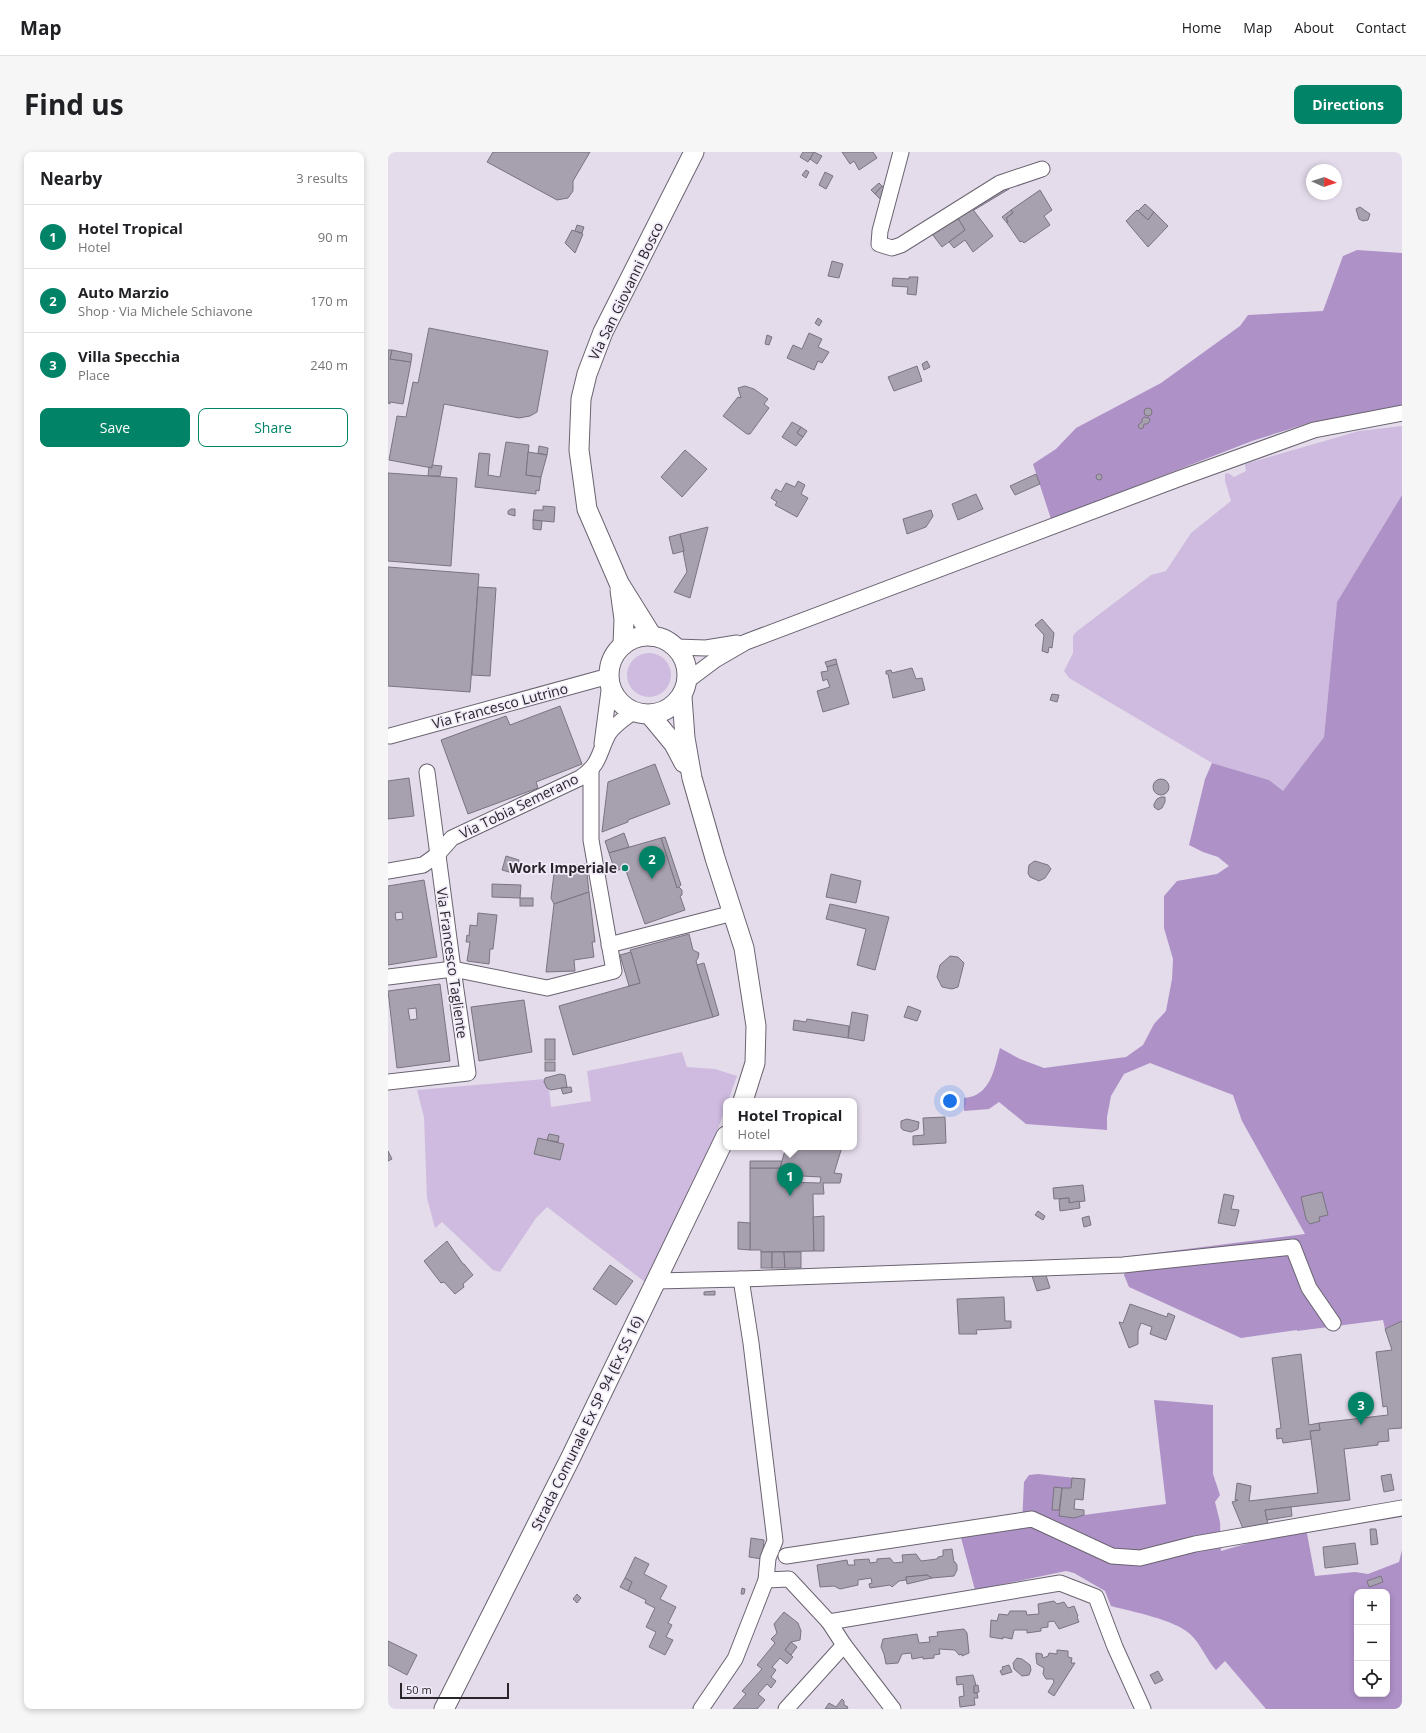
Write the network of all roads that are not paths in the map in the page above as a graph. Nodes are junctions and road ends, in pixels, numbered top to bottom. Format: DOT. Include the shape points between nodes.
graph roads {
  1 [pos="694,152"];
  2 [pos="901,152"];
  3 [pos="1042,169"];
  4 [pos="1402,413"];
  5 [pos="619,583"];
  6 [pos="652,636"];
  7 [pos="746,642"];
  8 [pos="623,645"];
  9 [pos="676,647"];
  10 [pos="609,680"];
  11 [pos="684,689"];
  12 [pos="641,713"];
  13 [pos="390,736"];
  14 [pos="601,753"];
  15 [pos="591,770"];
  16 [pos="427,772"];
  17 [pos="692,778"];
  18 [pos="437,855"];
  19 [pos="388,871"];
  20 [pos="733,913"];
  21 [pos="610,945"];
  22 [pos="453,969"];
  23 [pos="388,977"];
  24 [pos="388,1082"];
  25 [pos="744,1098"];
  26 [pos="723,1142"];
  27 [pos="741,1279"];
  28 [pos="656,1281"];
  29 [pos="1334,1323"];
  30 [pos="1402,1508"];
  31 [pos="775,1541"];
  32 [pos="786,1556"];
  33 [pos="789,1579"];
  34 [pos="766,1580"];
  35 [pos="829,1622"];
  36 [pos="844,1645"];
  37 [pos="444,1709"];
  38 [pos="701,1709"];
  39 [pos="786,1709"];
  40 [pos="893,1709"];
  41 [pos="1143,1709"];
  1 -- 5 [label="main road, Via San Giovanni Bosco" via="603,332 587,374 581,399 579,450 587,509"];
  2 -- 3 [label="street" via="878,244 892,248 901,245 1000,183"];
  4 -- 7 [label="street" via="1314,430 1178,478"];
  5 -- 6 [label="main road, Via San Giovanni Bosco"];
  5 -- 8 [label="main road" via="624,619"];
  6 -- 8 [label="main road" via="637,638"];
  6 -- 9 [label="main road" via="669,641"];
  7 -- 9 [label="street" via="706,648"];
  7 -- 11 [label="street" via="715,660"];
  8 -- 10 [label="main road" via="615,654"];
  9 -- 11 [label="main road" via="687,668"];
  10 -- 12 [label="main road" via="614,695 622,705"];
  10 -- 13 [label="street, Via Francesco Lutrino"];
  10 -- 14 [label="street, Via Tobia Semerano"];
  11 -- 12 [label="main road" via="673,706 662,712"];
  11 -- 17 [label="main road" via="685,738"];
  12 -- 14 [label="street, Via Tobia Semerano" via="618,724 610,732"];
  12 -- 17 [label="main road" via="674,744"];
  14 -- 15 [label="street, Via Tobia Semerano"];
  15 -- 18 [label="street, Via Tobia Semerano" via="580,778 452,838"];
  15 -- 21 [label="street" via="591,840"];
  16 -- 18 [label="street, Via Francesco Tagliente"];
  17 -- 20 [label="main road"];
  18 -- 19 [label="street, Via Tobia Semerano" via="423,865"];
  18 -- 22 [label="street, Via Francesco Tagliente"];
  20 -- 21 [label="street"];
  20 -- 25 [label="main road" via="744,948 756,1026 755,1063"];
  21 -- 22 [label="street" via="614,971 547,988"];
  22 -- 23 [label="street"];
  22 -- 24 [label="street, Via Francesco Tagliente" via="468,1073"];
  26 -- 28 [label="main road, Strada Comunale Ex SP 94 (Ex SS 16)"];
  27 -- 28 [label="street"];
  27 -- 29 [label="street" via="1123,1265 1293,1247 1310,1288"];
  27 -- 31 [label="street"];
  28 -- 37 [label="main road, Strada Comunale Ex SP 94 (Ex SS 16)"];
  30 -- 32 [label="street" via="1196,1544 1140,1558 1112,1556 1032,1519"];
  31 -- 32 [label="street"];
  31 -- 34 [label="street" via="768,1558"];
  32 -- 33 [label="street"];
  33 -- 34 [label="street"];
  33 -- 35 [label="street"];
  34 -- 38 [label="street" via="735,1659"];
  35 -- 36 [label="street"];
  35 -- 41 [label="street" via="1060,1583 1096,1597 1115,1648"];
  36 -- 39 [label="street"];
  36 -- 40 [label="street"];
}
